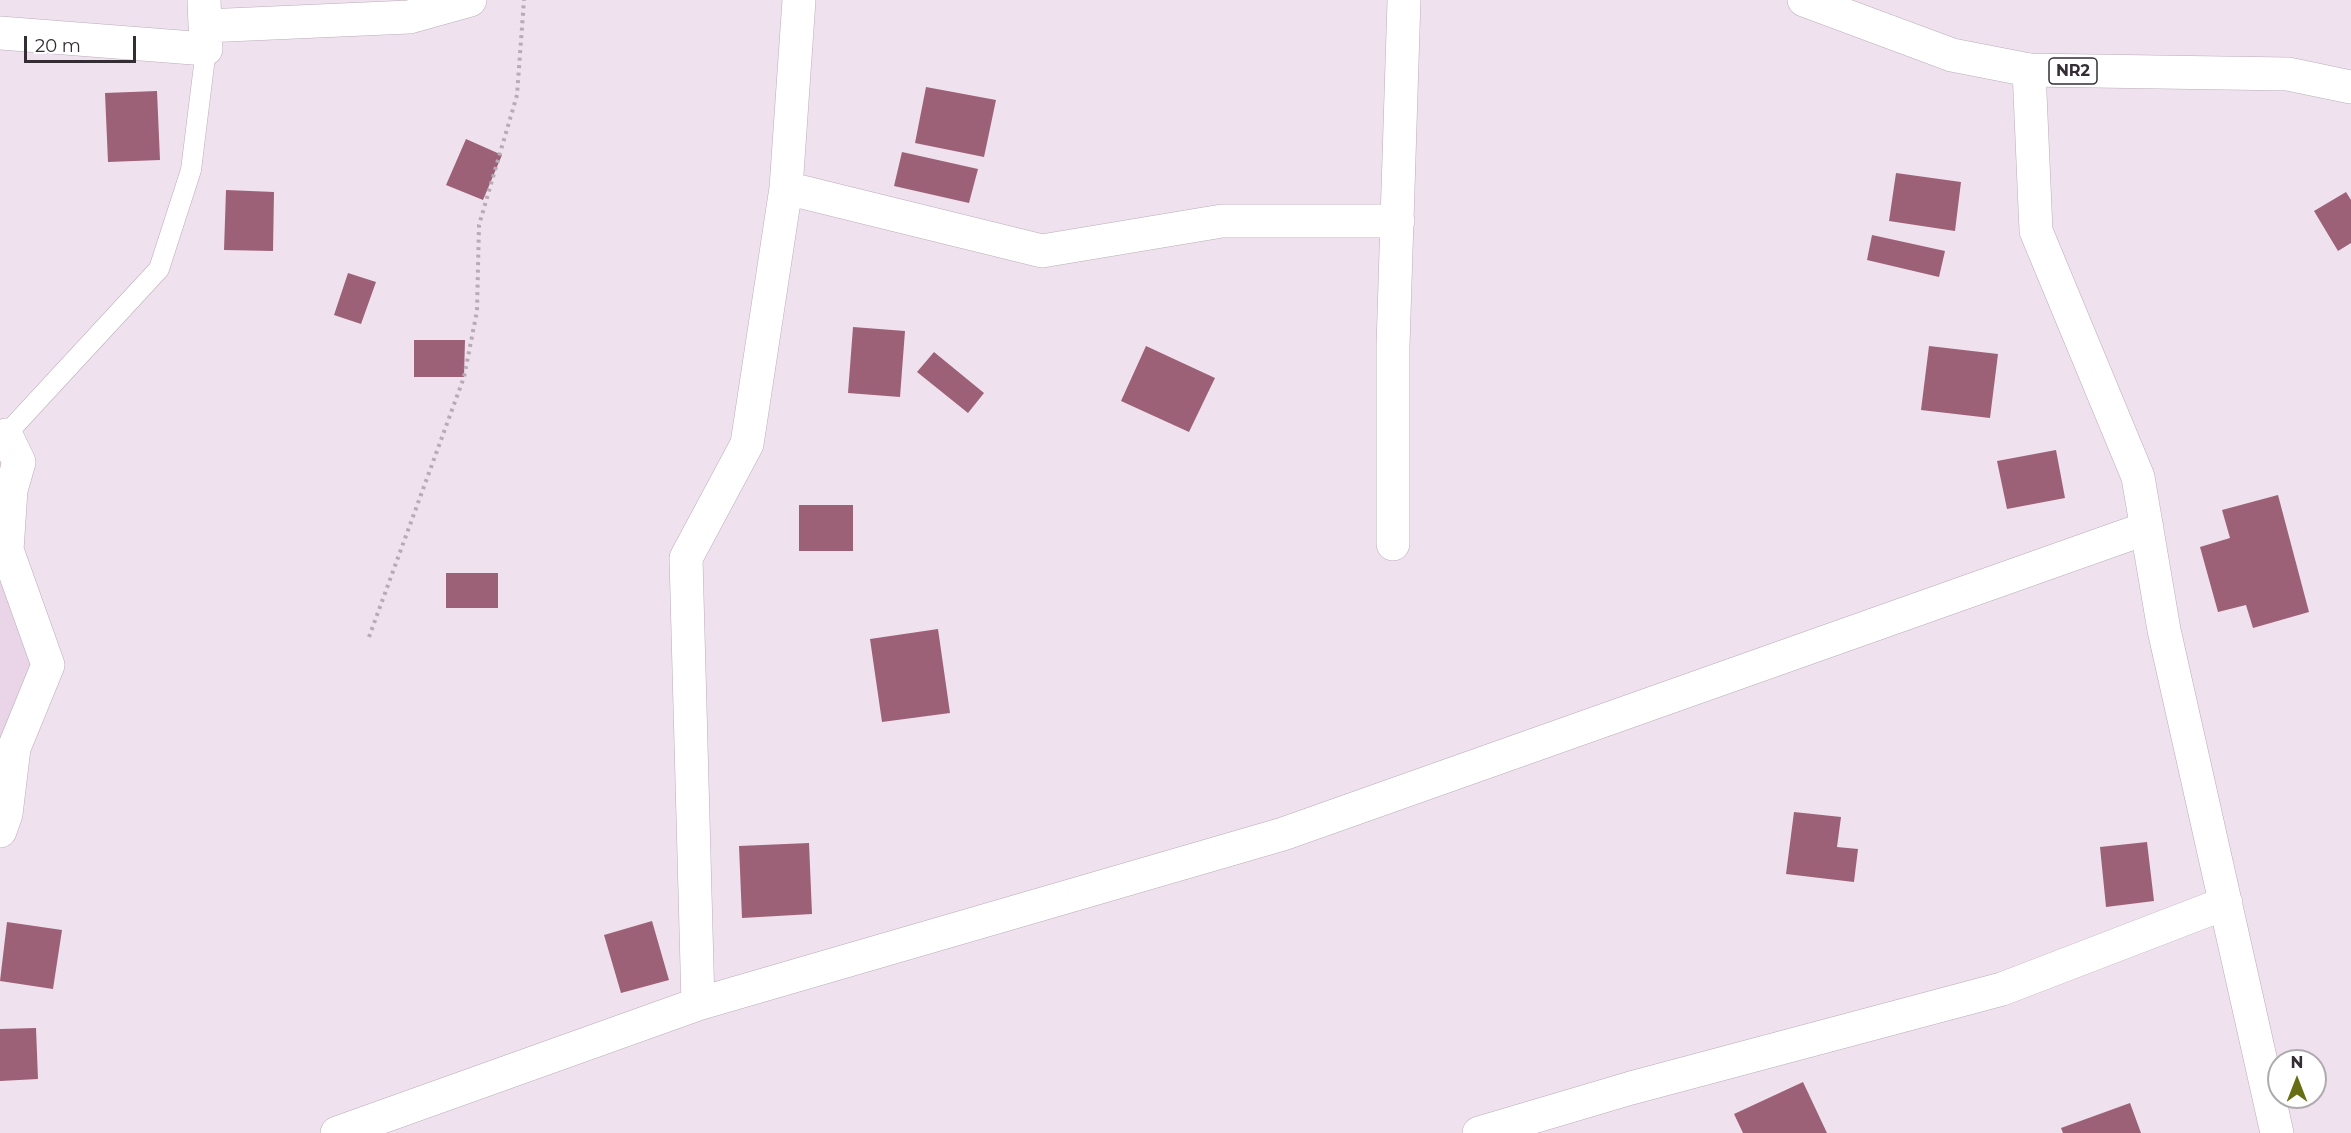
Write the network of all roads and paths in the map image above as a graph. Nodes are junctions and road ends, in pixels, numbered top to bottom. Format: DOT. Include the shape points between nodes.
graph roads {
  1 [pos="470,0"];
  2 [pos="524,0"];
  3 [pos="799,0"];
  4 [pos="1404,0"];
  5 [pos="1804,0"];
  6 [pos="205,25"];
  7 [pos="0,33"];
  8 [pos="2029,70"];
  9 [pos="2351,87"];
  10 [pos="786,188"];
  11 [pos="1398,221"];
  12 [pos="3,438"];
  13 [pos="2147,528"];
  14 [pos="1393,544"];
  15 [pos="369,637"];
  16 [pos="0,831"];
  17 [pos="2226,903"];
  18 [pos="698,1004"];
  19 [pos="337,1133"];
  20 [pos="1479,1133"];
  21 [pos="2277,1133"];
  1 -- 6 [label="main road" via="409,17"];
  2 -- 15 [label="path" via="517,95 479,225 477,311 464,377"];
  3 -- 10 [label="main road"];
  4 -- 11 [label="main road"];
  5 -- 8 [label="main road, NR2" via="1952,55"];
  6 -- 7 [label="main road"];
  6 -- 12 [label="lane" via="191,170 159,269"];
  8 -- 9 [label="main road, NR2" via="2288,74"];
  8 -- 13 [label="main road" via="2036,231 2139,477"];
  10 -- 11 [label="main road" via="1042,251 1222,221"];
  10 -- 18 [label="main road" via="747,444 686,558"];
  11 -- 14 [label="main road" via="1393,346"];
  12 -- 16 [label="main road" via="20,462 11,490 7,550 48,665 14,748 6,814"];
  13 -- 17 [label="main road" via="2164,630"];
  13 -- 18 [label="main road" via="1283,834"];
  17 -- 20 [label="main road" via="2002,989 1631,1088"];
  17 -- 21 [label="main road"];
  18 -- 19 [label="main road"];
}
